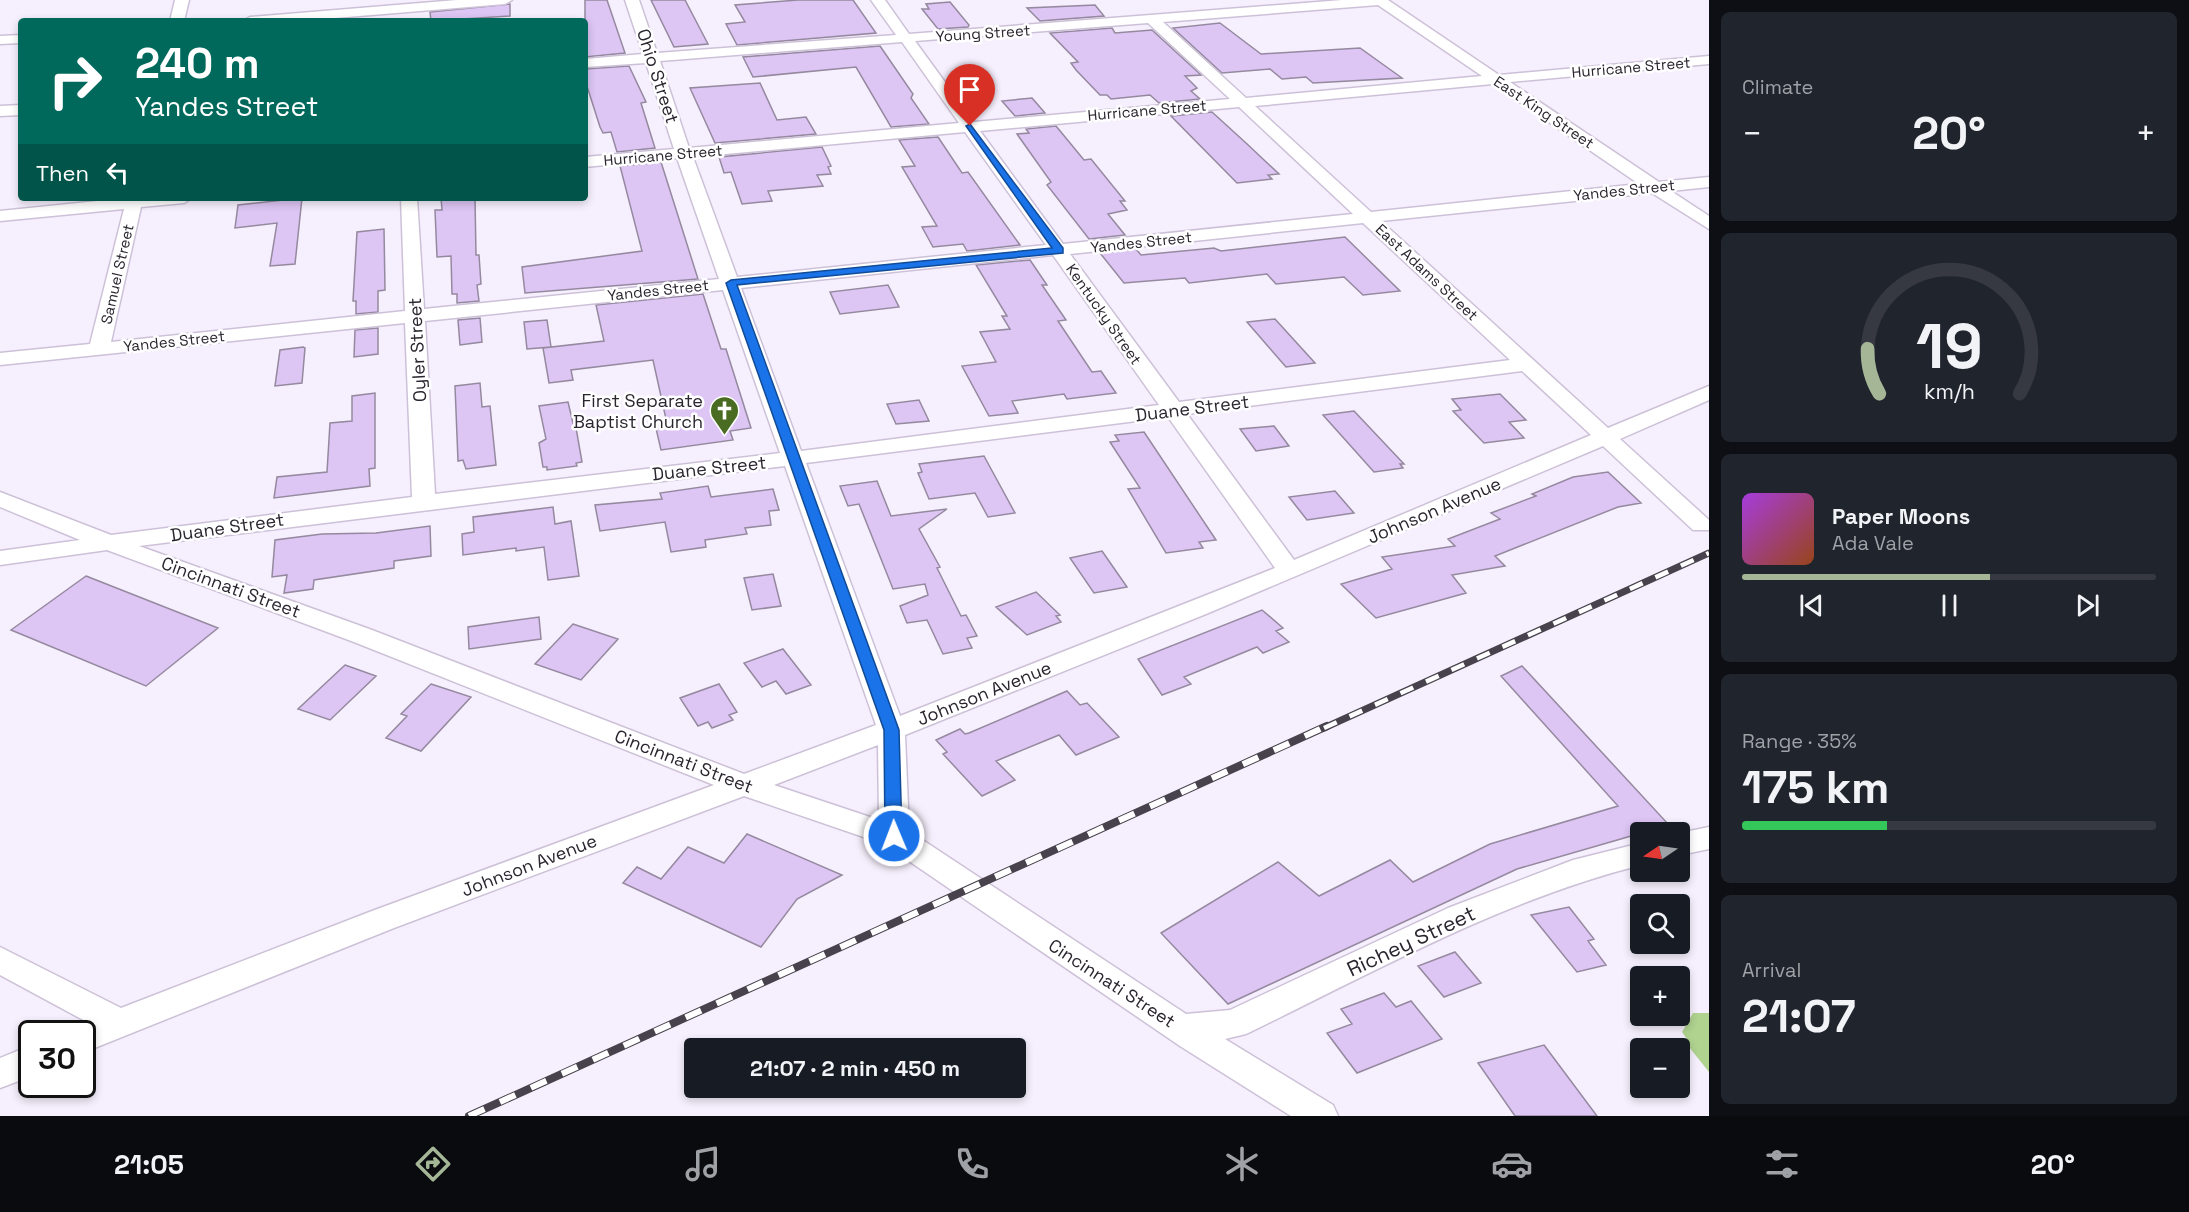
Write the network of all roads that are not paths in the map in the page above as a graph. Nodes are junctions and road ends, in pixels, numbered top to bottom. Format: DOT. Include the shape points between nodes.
graph roads {
  1 [pos="182,0"];
  2 [pos="505,0"];
  3 [pos="632,0"];
  4 [pos="878,0"];
  5 [pos="1379,1"];
  6 [pos="398,10"];
  7 [pos="178,18"];
  8 [pos="290,18"];
  9 [pos="1153,20"];
  10 [pos="18,39"];
  11 [pos="907,39"];
  12 [pos="0,40"];
  13 [pos="653,58"];
  14 [pos="1709,60"];
  15 [pos="588,63"];
  16 [pos="1496,79"];
  17 [pos="1243,102"];
  18 [pos="18,110"];
  19 [pos="0,111"];
  20 [pos="970,126"];
  21 [pos="683,153"];
  22 [pos="588,162"];
  23 [pos="1709,182"];
  24 [pos="1654,187"];
  25 [pos="127,201"];
  26 [pos="135,201"];
  27 [pos="409,201"];
  28 [pos="0,216"];
  29 [pos="1369,218"];
  30 [pos="1709,224"];
  31 [pos="1059,250"];
  32 [pos="731,283"];
  33 [pos="415,316"];
  34 [pos="99,349"];
  35 [pos="0,359"];
  36 [pos="1526,364"];
  37 [pos="1709,392"];
  38 [pos="1173,411"];
  39 [pos="1604,436"];
  40 [pos="793,459"];
  41 [pos="0,499"];
  42 [pos="424,502"];
  43 [pos="1701,525"];
  44 [pos="112,544"];
  45 [pos="0,558"];
  46 [pos="1289,570"];
  47 [pos="891,730"];
  48 [pos="744,785"];
  49 [pos="894,836"];
  50 [pos="1709,838"];
  51 [pos="1690,842"];
  52 [pos="1630,857"];
  53 [pos="0,960"];
  54 [pos="120,1023"];
  55 [pos="1182,1029"];
  56 [pos="96,1033"];
  57 [pos="18,1066"];
  58 [pos="0,1073"];
  59 [pos="1321,1116"];
  1 -- 7 [label="street"];
  2 -- 6 [label="street"];
  3 -- 13 [label="street, Ohio Street"];
  4 -- 11 [label="street, Kentucky Street"];
  5 -- 9 [label="street, Young Street"];
  5 -- 16 [label="street, East King Street"];
  6 -- 8 [label="street"];
  9 -- 11 [label="street, Young Street"];
  9 -- 17 [label="street, East Adams Street"];
  10 -- 12 [label="street"];
  11 -- 13 [label="street, Young Street"];
  11 -- 20 [label="street, Kentucky Street"];
  13 -- 15 [label="street, Young Street"];
  13 -- 21 [label="street, Ohio Street"];
  14 -- 16 [label="street, Hurricane Street"];
  16 -- 17 [label="street, Hurricane Street"];
  16 -- 24 [label="street, East King Street"];
  17 -- 20 [label="street, Hurricane Street"];
  17 -- 29 [label="street, East Adams Street"];
  18 -- 19 [label="street"];
  20 -- 21 [label="street, Hurricane Street"];
  20 -- 31 [label="street, Kentucky Street"];
  21 -- 22 [label="street, Hurricane Street"];
  21 -- 32 [label="street, Ohio Street"];
  23 -- 24 [label="street, Yandes Street"];
  24 -- 29 [label="street, Yandes Street"];
  24 -- 30 [label="street, East King Street"];
  25 -- 28 [label="street"];
  26 -- 34 [label="street, Samuel Street"];
  27 -- 33 [label="street, Oyler Street"];
  29 -- 31 [label="street, Yandes Street"];
  29 -- 36 [label="street, East Adams Street"];
  31 -- 32 [label="street, Yandes Street"];
  31 -- 38 [label="street, Kentucky Street"];
  32 -- 33 [label="street, Yandes Street"];
  32 -- 40 [label="street, Ohio Street"];
  33 -- 34 [label="street, Yandes Street"];
  33 -- 42 [label="street, Oyler Street"];
  34 -- 35 [label="street, Yandes Street"];
  36 -- 38 [label="street, Duane Street"];
  36 -- 39 [label="street, East Adams Street"];
  37 -- 39 [label="street, Johnson Avenue"];
  38 -- 40 [label="street, Duane Street"];
  38 -- 46 [label="street, Kentucky Street"];
  39 -- 43 [label="street, East Adams Street"];
  39 -- 46 [label="street, Johnson Avenue"];
  40 -- 42 [label="street, Duane Street"];
  40 -- 47 [label="street, Ohio Street"];
  41 -- 44 [label="street, Cincinnati Street"];
  42 -- 44 [label="street, Duane Street"];
  44 -- 45 [label="street, Duane Street"];
  44 -- 48 [label="street, Cincinnati Street" via="363,636"];
  46 -- 47 [label="street, Johnson Avenue"];
  47 -- 48 [label="street, Johnson Avenue"];
  47 -- 49 [label="street, Ohio Street"];
  48 -- 49 [label="street, Cincinnati Street"];
  48 -- 54 [label="street, Johnson Avenue"];
  49 -- 55 [label="street, Cincinnati Street"];
  50 -- 51 [label="street"];
  52 -- 55 [label="street, Richey Street" via="1584,868 1459,917 1234,1024"];
  53 -- 54 [label="street"];
  54 -- 56 [label="street, Johnson Avenue"];
  55 -- 59 [label="street, Cincinnati Street"];
  57 -- 58 [label="street"];
}
